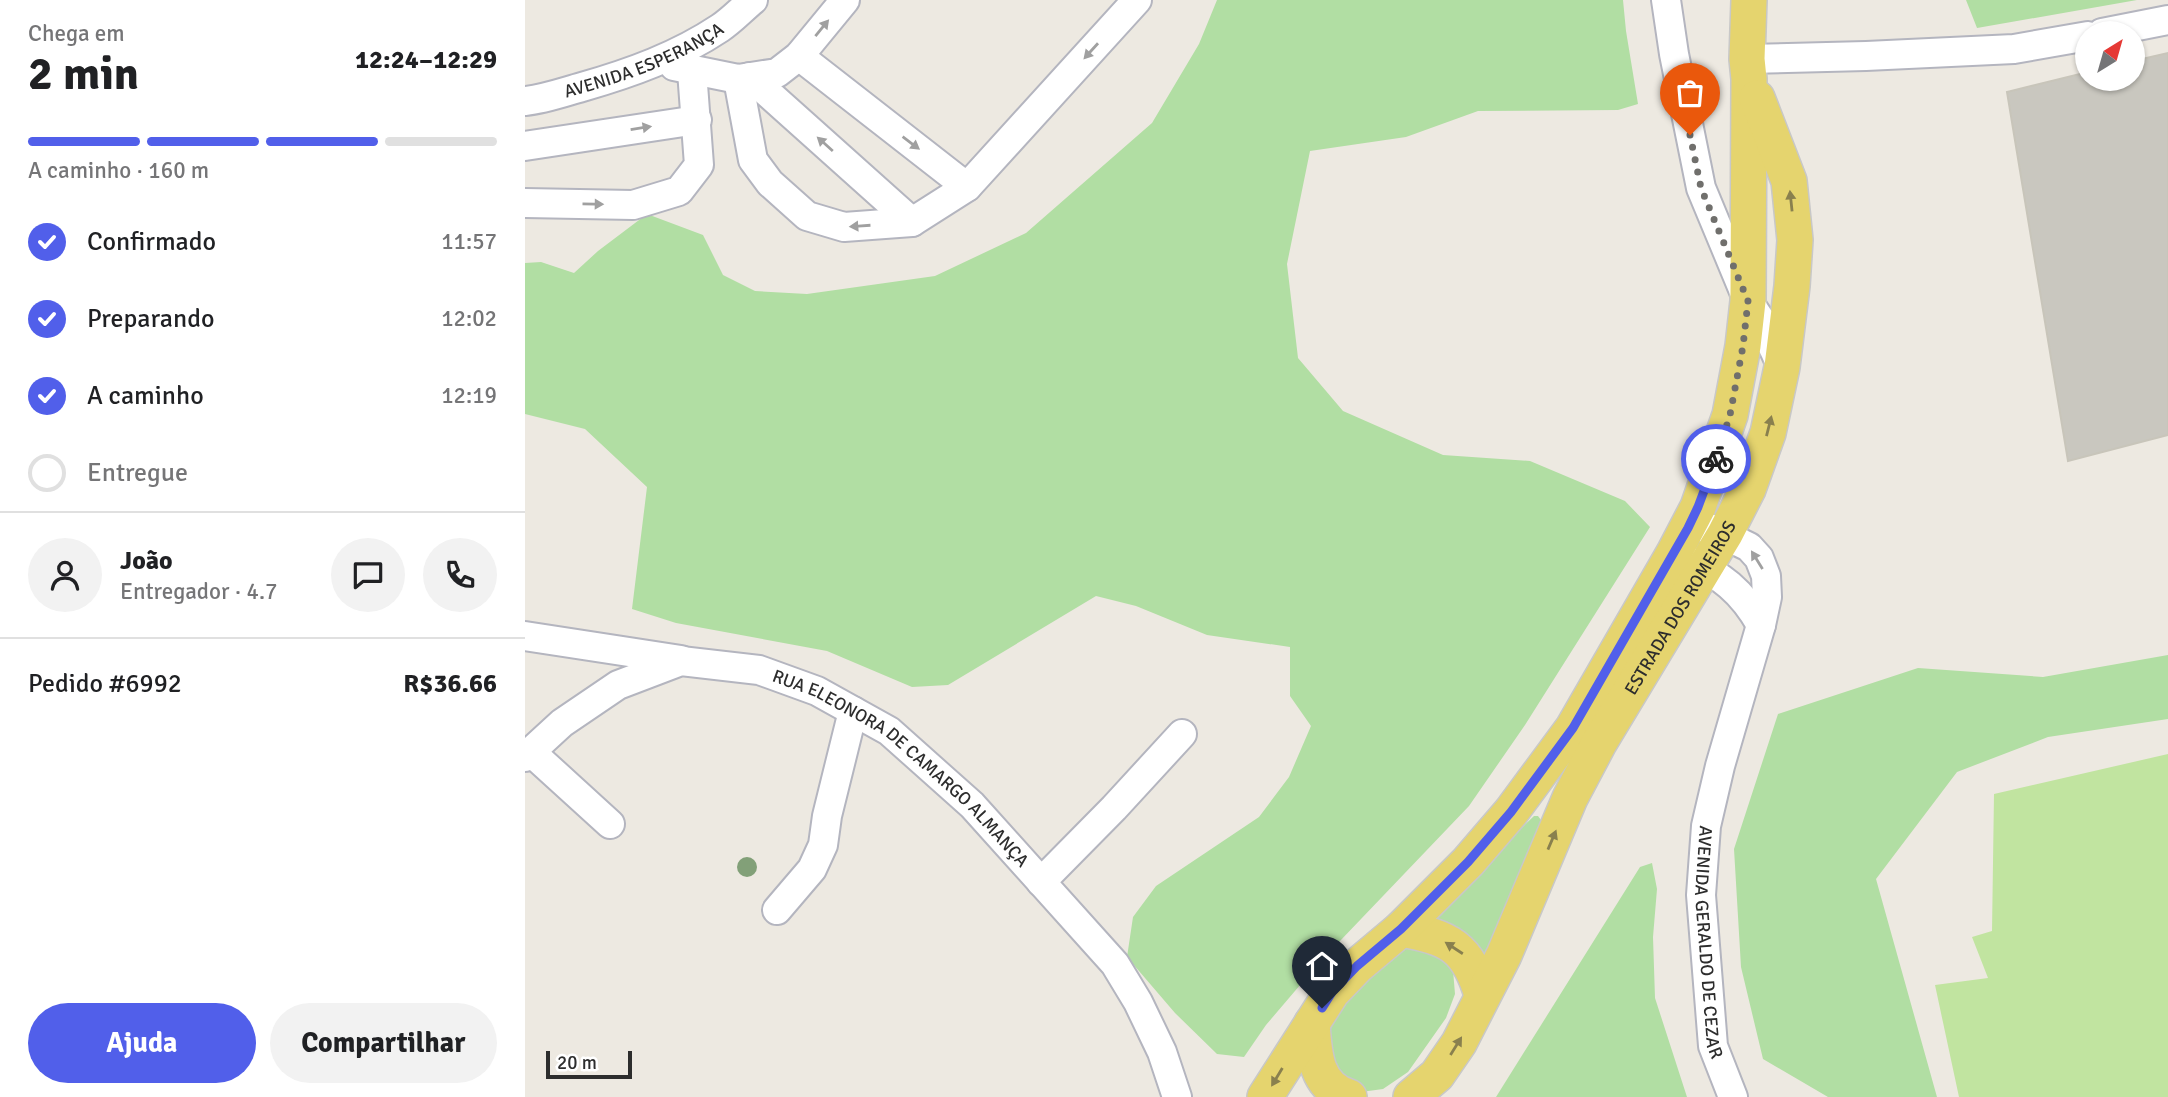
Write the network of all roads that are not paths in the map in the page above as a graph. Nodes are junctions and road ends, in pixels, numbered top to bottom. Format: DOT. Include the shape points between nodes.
graph roads {
  1 [pos="753,0"];
  2 [pos="845,0"];
  3 [pos="1137,0"];
  4 [pos="1666,0"];
  5 [pos="1749,0"];
  6 [pos="2168,20"];
  7 [pos="2145,25"];
  8 [pos="2075,38"];
  9 [pos="799,56"];
  10 [pos="658,62"];
  11 [pos="1748,69"];
  12 [pos="692,71"];
  13 [pos="744,78"];
  14 [pos="525,101"];
  15 [pos="697,120"];
  16 [pos="525,146"];
  17 [pos="967,187"];
  18 [pos="525,203"];
  19 [pos="912,222"];
  20 [pos="1748,301"];
  21 [pos="1782,367"];
  22 [pos="1725,534"];
  23 [pos="1681,541"];
  24 [pos="1705,568"];
  25 [pos="1761,625"];
  26 [pos="525,636"];
  27 [pos="681,660"];
  28 [pos="853,710"];
  29 [pos="1182,734"];
  30 [pos="528,754"];
  31 [pos="610,824"];
  32 [pos="1041,882"];
  33 [pos="777,910"];
  34 [pos="1401,929"];
  35 [pos="1482,995"];
  36 [pos="1312,1023"];
  37 [pos="1177,1097"];
  38 [pos="1265,1097"];
  39 [pos="1349,1097"];
  40 [pos="1411,1097"];
  41 [pos="1733,1097"];
  1 -- 10 [label="street, AVENIDA ESPERANÇA" via="700,41"];
  9 -- 2 [label="street, one-way"];
  3 -- 17 [label="street, one-way"];
  4 -- 20 [label="street" via="1701,188"];
  5 -- 11 [label="main road, ESTRADA DOS ROMEIROS"];
  6 -- 7 [label="street"];
  8 -- 11 [label="street" via="2014,49 1866,56"];
  9 -- 13 [label="street" via="777,74"];
  9 -- 17 [label="street, one-way"];
  10 -- 12 [label="street"];
  10 -- 14 [label="street, AVENIDA ESPERANÇA"];
  11 -- 20 [label="main road, ESTRADA DOS ROMEIROS"];
  21 -- 11 [label="main road, ESTRADA DOS ROMEIROS, one-way" via="1795,240 1789,181"];
  12 -- 13 [label="street"];
  12 -- 15 [label="street"];
  19 -- 13 [label="street, one-way"];
  19 -- 13 [label="street, one-way" via="844,227 807,216 770,183 753,160"];
  16 -- 15 [label="street, one-way"];
  18 -- 15 [label="street, one-way" via="633,205 679,191 699,166"];
  17 -- 19 [label="street"];
  20 -- 21 [label="street"];
  20 -- 23 [label="main road, ESTRADA DOS ROMEIROS" via="1730,415"];
  22 -- 21 [label="main road, ESTRADA DOS ROMEIROS, one-way" via="1748,489 1768,433"];
  22 -- 23 [label="street" via="1712,529"];
  22 -- 24 [label="main road, ESTRADA DOS ROMEIROS"];
  25 -- 22 [label="street, AVENIDA GERALDO DE CEZAR, one-way" via="1767,597 1759,558"];
  23 -- 24 [label="street"];
  23 -- 34 [label="main road, ESTRADA DOS ROMEIROS" via="1573,728 1511,812"];
  24 -- 25 [label="street" via="1734,587"];
  35 -- 24 [label="main road, ESTRADA DOS ROMEIROS, one-way" via="1504,955 1570,798"];
  25 -- 41 [label="street, AVENIDA GERALDO DE CEZAR" via="1706,826 1701,895 1713,1046"];
  26 -- 27 [label="street"];
  27 -- 28 [label="street, RUA ELEONORA DE CAMARGO ALMANÇA" via="759,670"];
  27 -- 30 [label="street, RUA ELEONORA DE CAMARGO ALMANÇA" via="618,685 562,723"];
  28 -- 32 [label="street, RUA ELEONORA DE CAMARGO ALMANÇA" via="889,731 972,805"];
  28 -- 33 [label="street" via="823,845 812,869"];
  29 -- 32 [label="street"];
  30 -- 31 [label="street"];
  32 -- 37 [label="street, RUA ELEONORA DE CAMARGO ALMANÇA" via="1115,964 1162,1052"];
  35 -- 34 [label="main road, one-way" via="1466,957 1427,934"];
  34 -- 36 [label="main road, ESTRADA DOS ROMEIROS" via="1332,992"];
  40 -- 35 [label="main road, ESTRADA DOS ROMEIROS, one-way" via="1437,1075"];
  36 -- 38 [label="main road, ESTRADA DOS ROMEIROS, one-way"];
  36 -- 39 [label="main road" via="1319,1072 1337,1094"];
}
